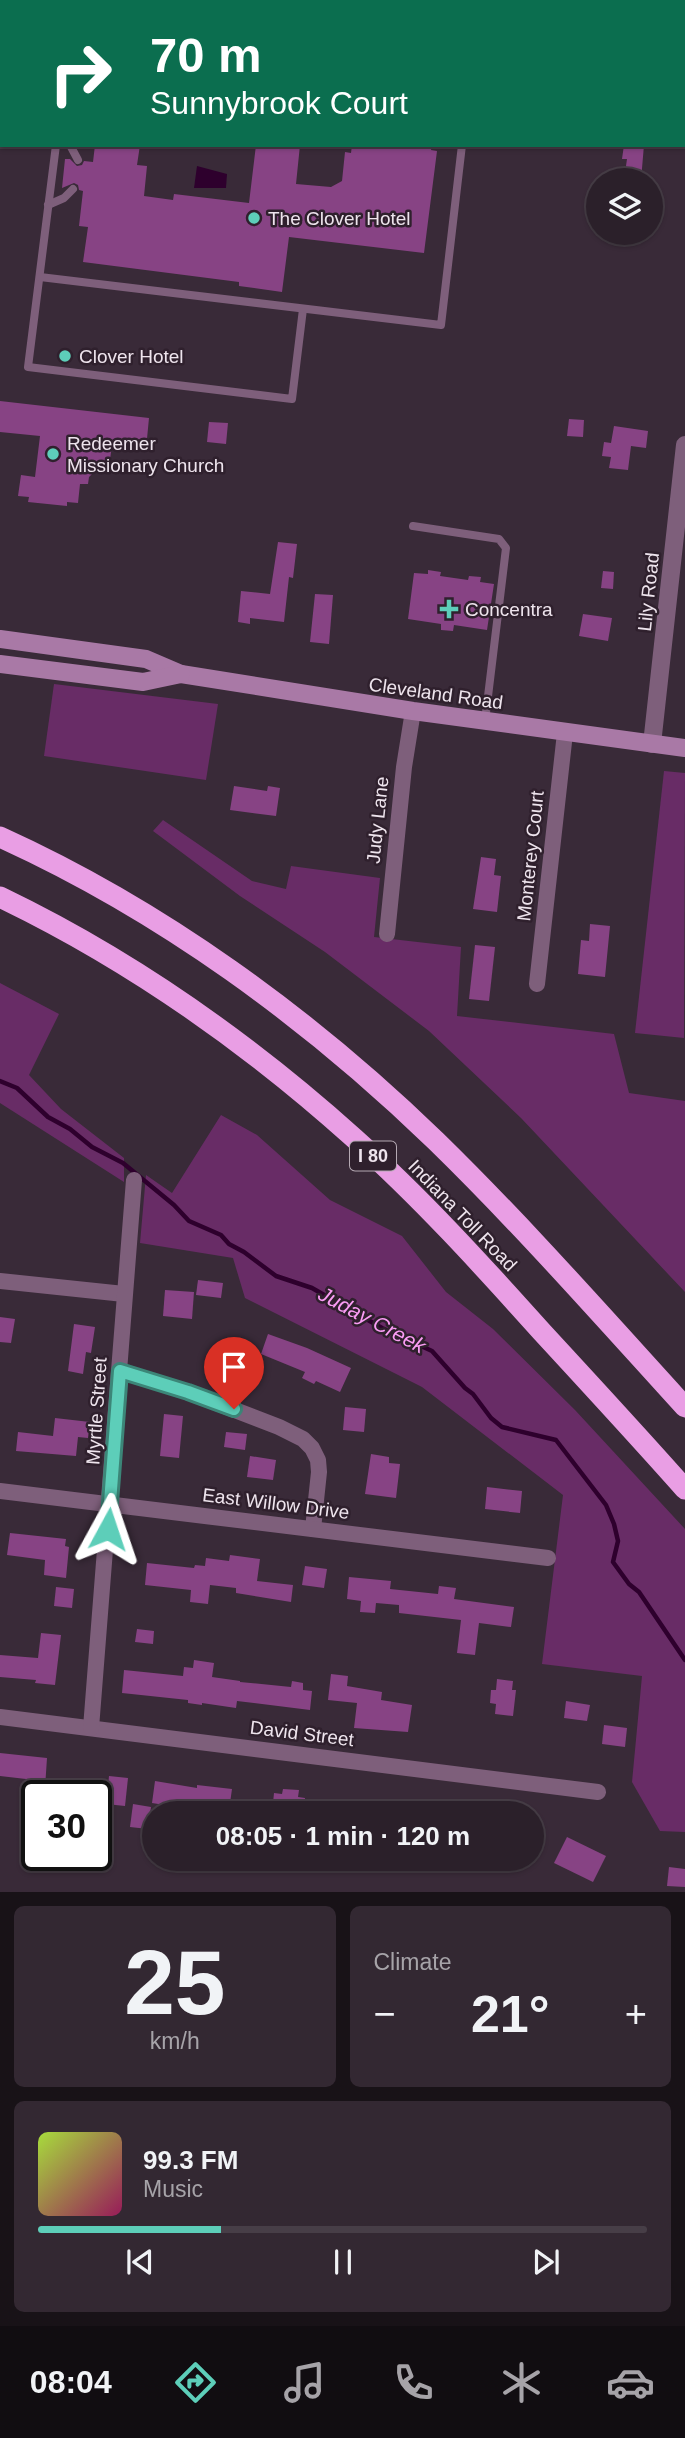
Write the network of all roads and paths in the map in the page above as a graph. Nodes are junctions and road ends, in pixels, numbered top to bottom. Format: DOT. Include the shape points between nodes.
graph roads {
  1 [pos="56,147"];
  2 [pos="71,147"];
  3 [pos="462,147"];
  4 [pos="78,160"];
  5 [pos="73,189"];
  6 [pos="48,205"];
  7 [pos="40,277"];
  8 [pos="303,309"];
  9 [pos="685,445"];
  10 [pos="413,526"];
  11 [pos="0,639"];
  12 [pos="0,664"];
  13 [pos="181,674"];
  14 [pos="413,711"];
  15 [pos="485,721"];
  16 [pos="565,733"];
  17 [pos="652,744"];
  18 [pos="685,748"];
  19 [pos="0,837"];
  20 [pos="0,897"];
  21 [pos="387,934"];
  22 [pos="537,984"];
  23 [pos="134,1180"];
  24 [pos="0,1281"];
  25 [pos="124,1294"];
  26 [pos="120,1371"];
  27 [pos="685,1407"];
  28 [pos="685,1489"];
  29 [pos="0,1491"];
  30 [pos="110,1504"];
  31 [pos="313,1529"];
  32 [pos="548,1558"];
  33 [pos="0,1717"];
  34 [pos="91,1728"];
  35 [pos="598,1792"];
  1 -- 6 [label="lane"];
  2 -- 4 [label="lane"];
  3 -- 8 [label="lane" via="441,325"];
  5 -- 6 [label="lane"];
  6 -- 7 [label="lane"];
  7 -- 8 [label="lane"];
  7 -- 8 [label="lane" via="29,367 42,369 292,399"];
  9 -- 17 [label="street, Lily Road"];
  10 -- 15 [label="lane" via="499,538 506,548"];
  11 -- 13 [label="main road, Cleveland Road" via="146,659"];
  12 -- 13 [label="main road, Cleveland Road" via="143,682"];
  13 -- 14 [label="main road, Cleveland Road"];
  14 -- 15 [label="main road, Cleveland Road"];
  14 -- 21 [label="street, Judy Lane"];
  15 -- 16 [label="main road, Cleveland Road"];
  16 -- 17 [label="main road, Cleveland Road"];
  16 -- 22 [label="street, Monterey Court"];
  17 -- 18 [label="main road, Cleveland Road"];
  19 -- 27 [label="highway, Indiana Toll Road / I 80" via="101,889 197,948 255,987 341,1056 507,1212"];
  20 -- 28 [label="highway, Indiana Toll Road / I 80" via="51,921 195,1011 354,1138 478,1260"];
  23 -- 25 [label="street, Myrtle Street"];
  24 -- 25 [label="street"];
  25 -- 26 [label="street, Myrtle Street"];
  26 -- 30 [label="street, Myrtle Street"];
  26 -- 31 [label="street" via="188,1392 303,1439 318,1460"];
  29 -- 30 [label="street, East Willow Drive"];
  30 -- 31 [label="street, East Willow Drive"];
  30 -- 34 [label="street, Myrtle Street"];
  31 -- 32 [label="street, East Willow Drive"];
  33 -- 34 [label="street, David Street"];
  34 -- 35 [label="street, David Street"];
}
